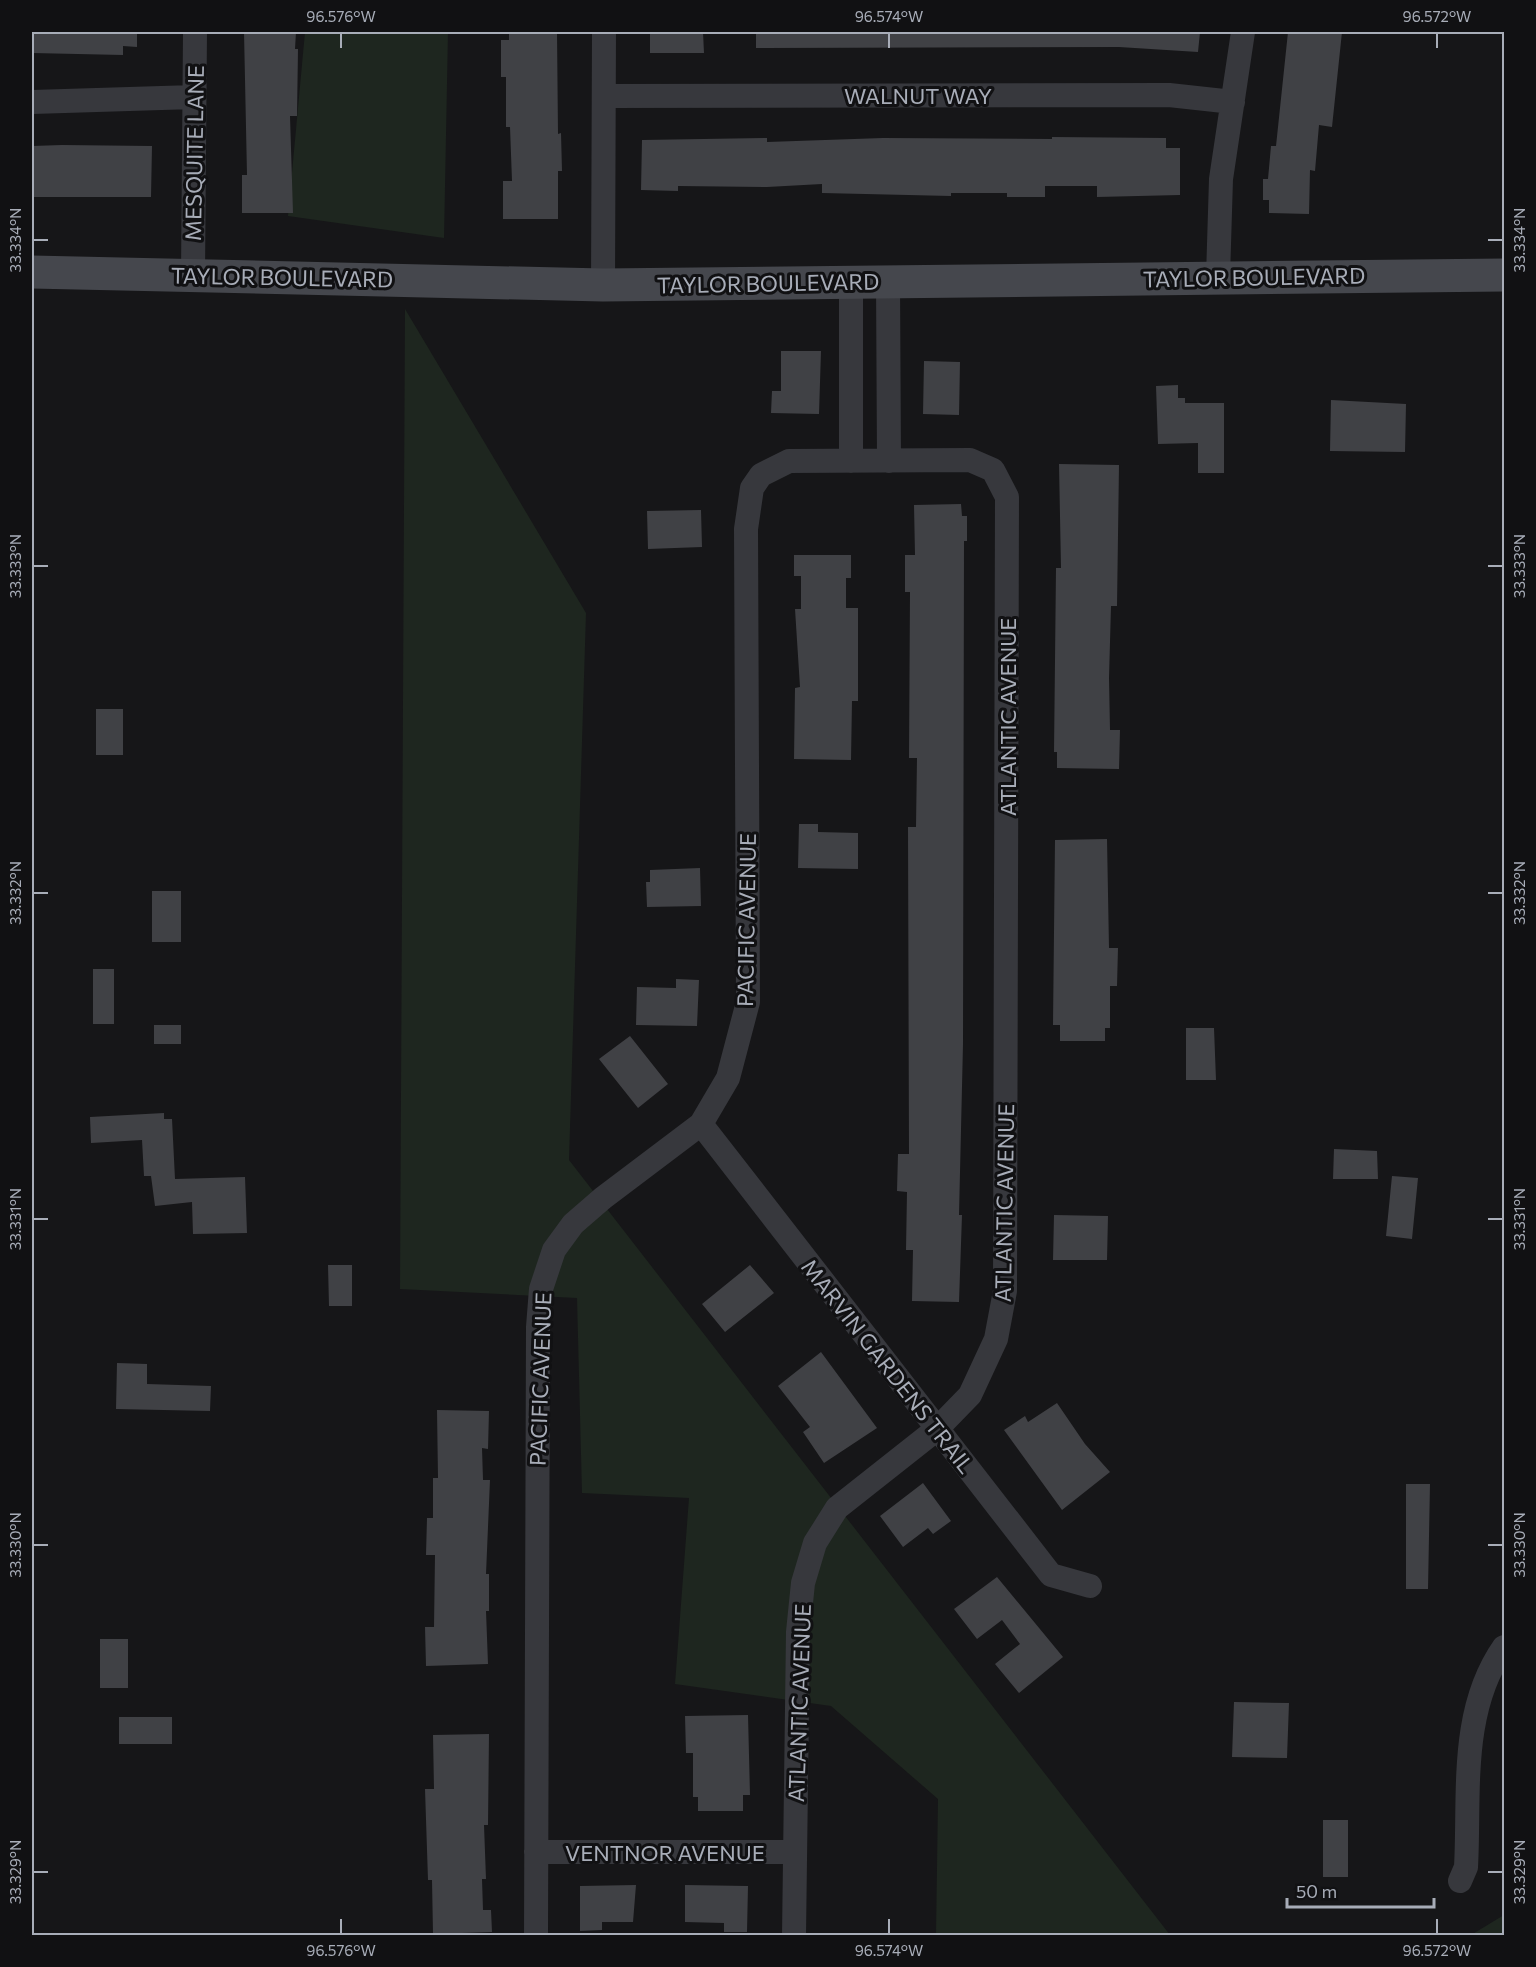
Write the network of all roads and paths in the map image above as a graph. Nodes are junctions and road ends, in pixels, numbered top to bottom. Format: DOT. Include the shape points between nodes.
graph roads {
  1 [pos="195,32"];
  2 [pos="604,32"];
  3 [pos="1243,32"];
  4 [pos="604,96"];
  5 [pos="194,97"];
  6 [pos="32,102"];
  7 [pos="1233,102"];
  8 [pos="32,272"];
  9 [pos="1504,274"];
  10 [pos="193,275"];
  11 [pos="1218,277"];
  12 [pos="888,281"];
  13 [pos="851,282"];
  14 [pos="603,285"];
  15 [pos="851,461"];
  16 [pos="889,461"];
  17 [pos="701,1124"];
  18 [pos="937,1429"];
  19 [pos="1090,1586"];
  20 [pos="1504,1647"];
  21 [pos="536,1852"];
  22 [pos="795,1852"];
  23 [pos="1460,1881"];
  24 [pos="536,1935"];
  25 [pos="794,1935"];
  1 -- 5 [label="street, MESQUITE LANE"];
  2 -- 4 [label="street"];
  3 -- 7 [label="street"];
  4 -- 7 [label="street, WALNUT WAY" via="1169,95"];
  4 -- 14 [label="street"];
  5 -- 6 [label="street"];
  5 -- 10 [label="street, MESQUITE LANE"];
  7 -- 11 [label="street" via="1221,178"];
  8 -- 10 [label="street, TAYLOR BOULEVARD"];
  9 -- 11 [label="street, TAYLOR BOULEVARD"];
  10 -- 14 [label="street, TAYLOR BOULEVARD"];
  11 -- 12 [label="street, TAYLOR BOULEVARD"];
  12 -- 13 [label="street, TAYLOR BOULEVARD"];
  12 -- 16 [label="street"];
  13 -- 14 [label="street, TAYLOR BOULEVARD"];
  13 -- 15 [label="street"];
  15 -- 16 [label="street"];
  15 -- 17 [label="street, PACIFIC AVENUE" via="789,461 760,474 752,488 746,529 748,1002 728,1078"];
  16 -- 18 [label="street, ATLANTIC AVENUE" via="970,460 993,470 1007,497 1005,1291 996,1339 970,1395"];
  17 -- 18 [label="street, MARVIN GARDENS TRAIL"];
  17 -- 21 [label="street, PACIFIC AVENUE" via="573,1224 554,1250 541,1289"];
  18 -- 19 [label="street, MARVIN GARDENS TRAIL" via="1051,1575"];
  18 -- 22 [label="street, ATLANTIC AVENUE" via="837,1508 815,1543 803,1583 798,1632"];
  20 -- 23 [label="street" via="1478,1703 1468,1761 1466,1867"];
  21 -- 22 [label="street, VENTNOR AVENUE"];
  21 -- 24 [label="street, PACIFIC AVENUE"];
  22 -- 25 [label="street, ATLANTIC AVENUE"];
}
